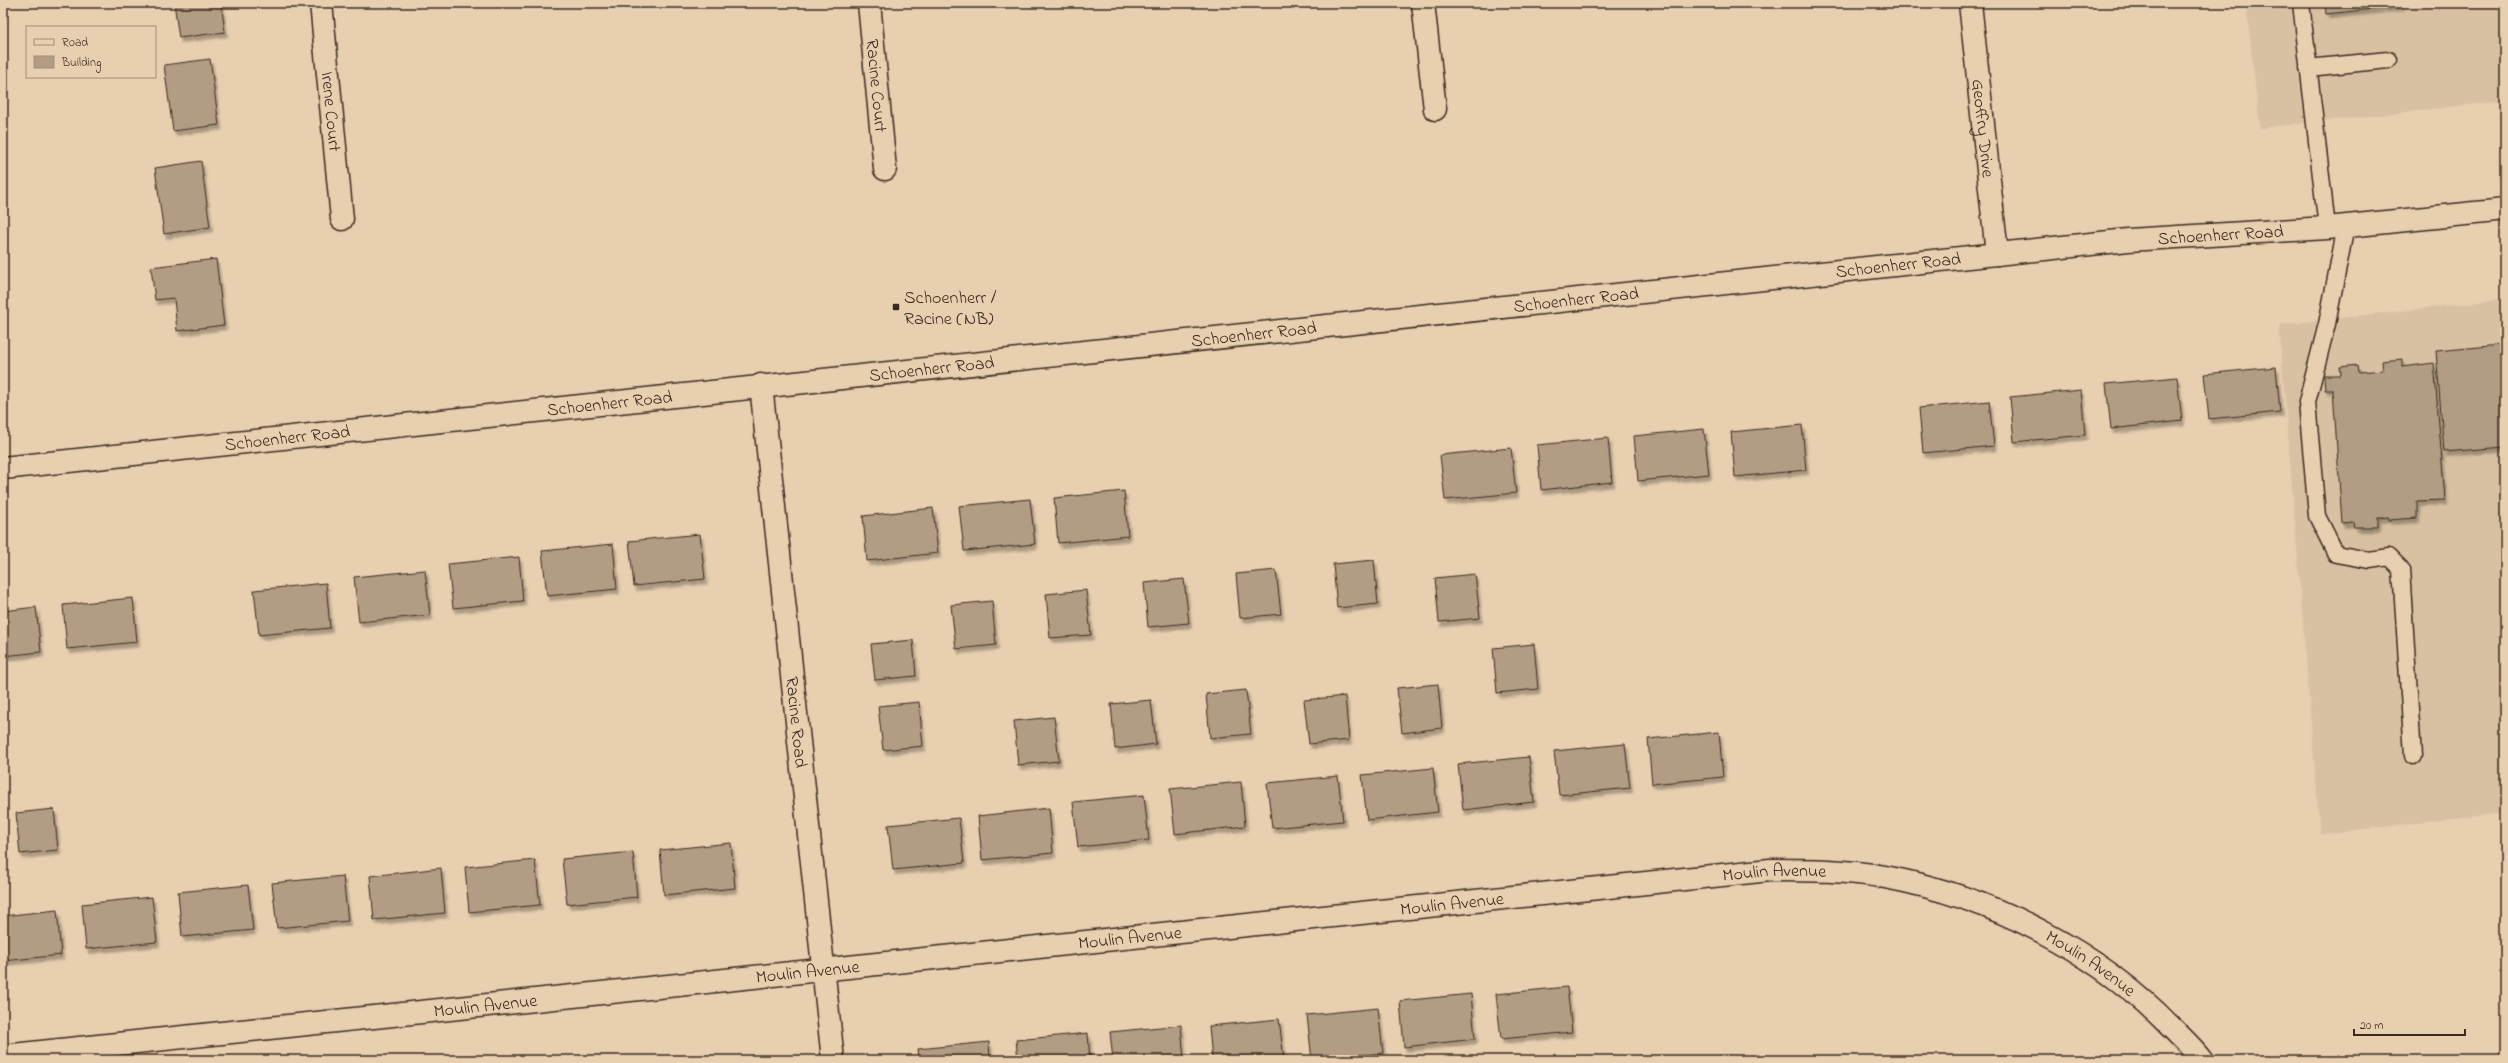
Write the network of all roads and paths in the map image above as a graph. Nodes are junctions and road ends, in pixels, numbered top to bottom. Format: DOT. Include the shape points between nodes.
graph roads {
  1 [pos="321,3"];
  2 [pos="869,3"];
  3 [pos="1423,3"];
  4 [pos="1970,3"];
  5 [pos="2301,3"];
  6 [pos="2388,60"];
  7 [pos="2308,68"];
  8 [pos="1435,109"];
  9 [pos="885,169"];
  10 [pos="2505,210"];
  11 [pos="342,219"];
  12 [pos="2336,227"];
  13 [pos="1997,254"];
  14 [pos="761,385"];
  15 [pos="3,468"];
  16 [pos="2413,756"];
  17 [pos="823,969"];
  18 [pos="3,1056"];
  19 [pos="833,1060"];
  20 [pos="2202,1060"];
  1 -- 11 [label="street, Irene Court"];
  2 -- 9 [label="street, Racine Court"];
  3 -- 8 [label="street"];
  4 -- 13 [label="street, Geoffry Drive"];
  5 -- 7 [label="lane"];
  6 -- 7 [label="lane"];
  7 -- 12 [label="lane"];
  10 -- 12 [label="street, Schoenherr Road"];
  12 -- 13 [label="street, Schoenherr Road" via="2128,240"];
  12 -- 16 [label="lane" via="2327,324 2307,402 2317,516 2336,554 2369,560 2389,557 2401,569"];
  13 -- 14 [label="street, Schoenherr Road"];
  14 -- 15 [label="street, Schoenherr Road"];
  14 -- 17 [label="street, Racine Road"];
  17 -- 18 [label="street, Moulin Avenue"];
  17 -- 19 [label="street, Racine Road"];
  17 -- 20 [label="street, Moulin Avenue" via="1722,874 1770,870 1824,870 1885,877 1951,894 2009,915 2064,945 2113,977 2153,1008"];
}
